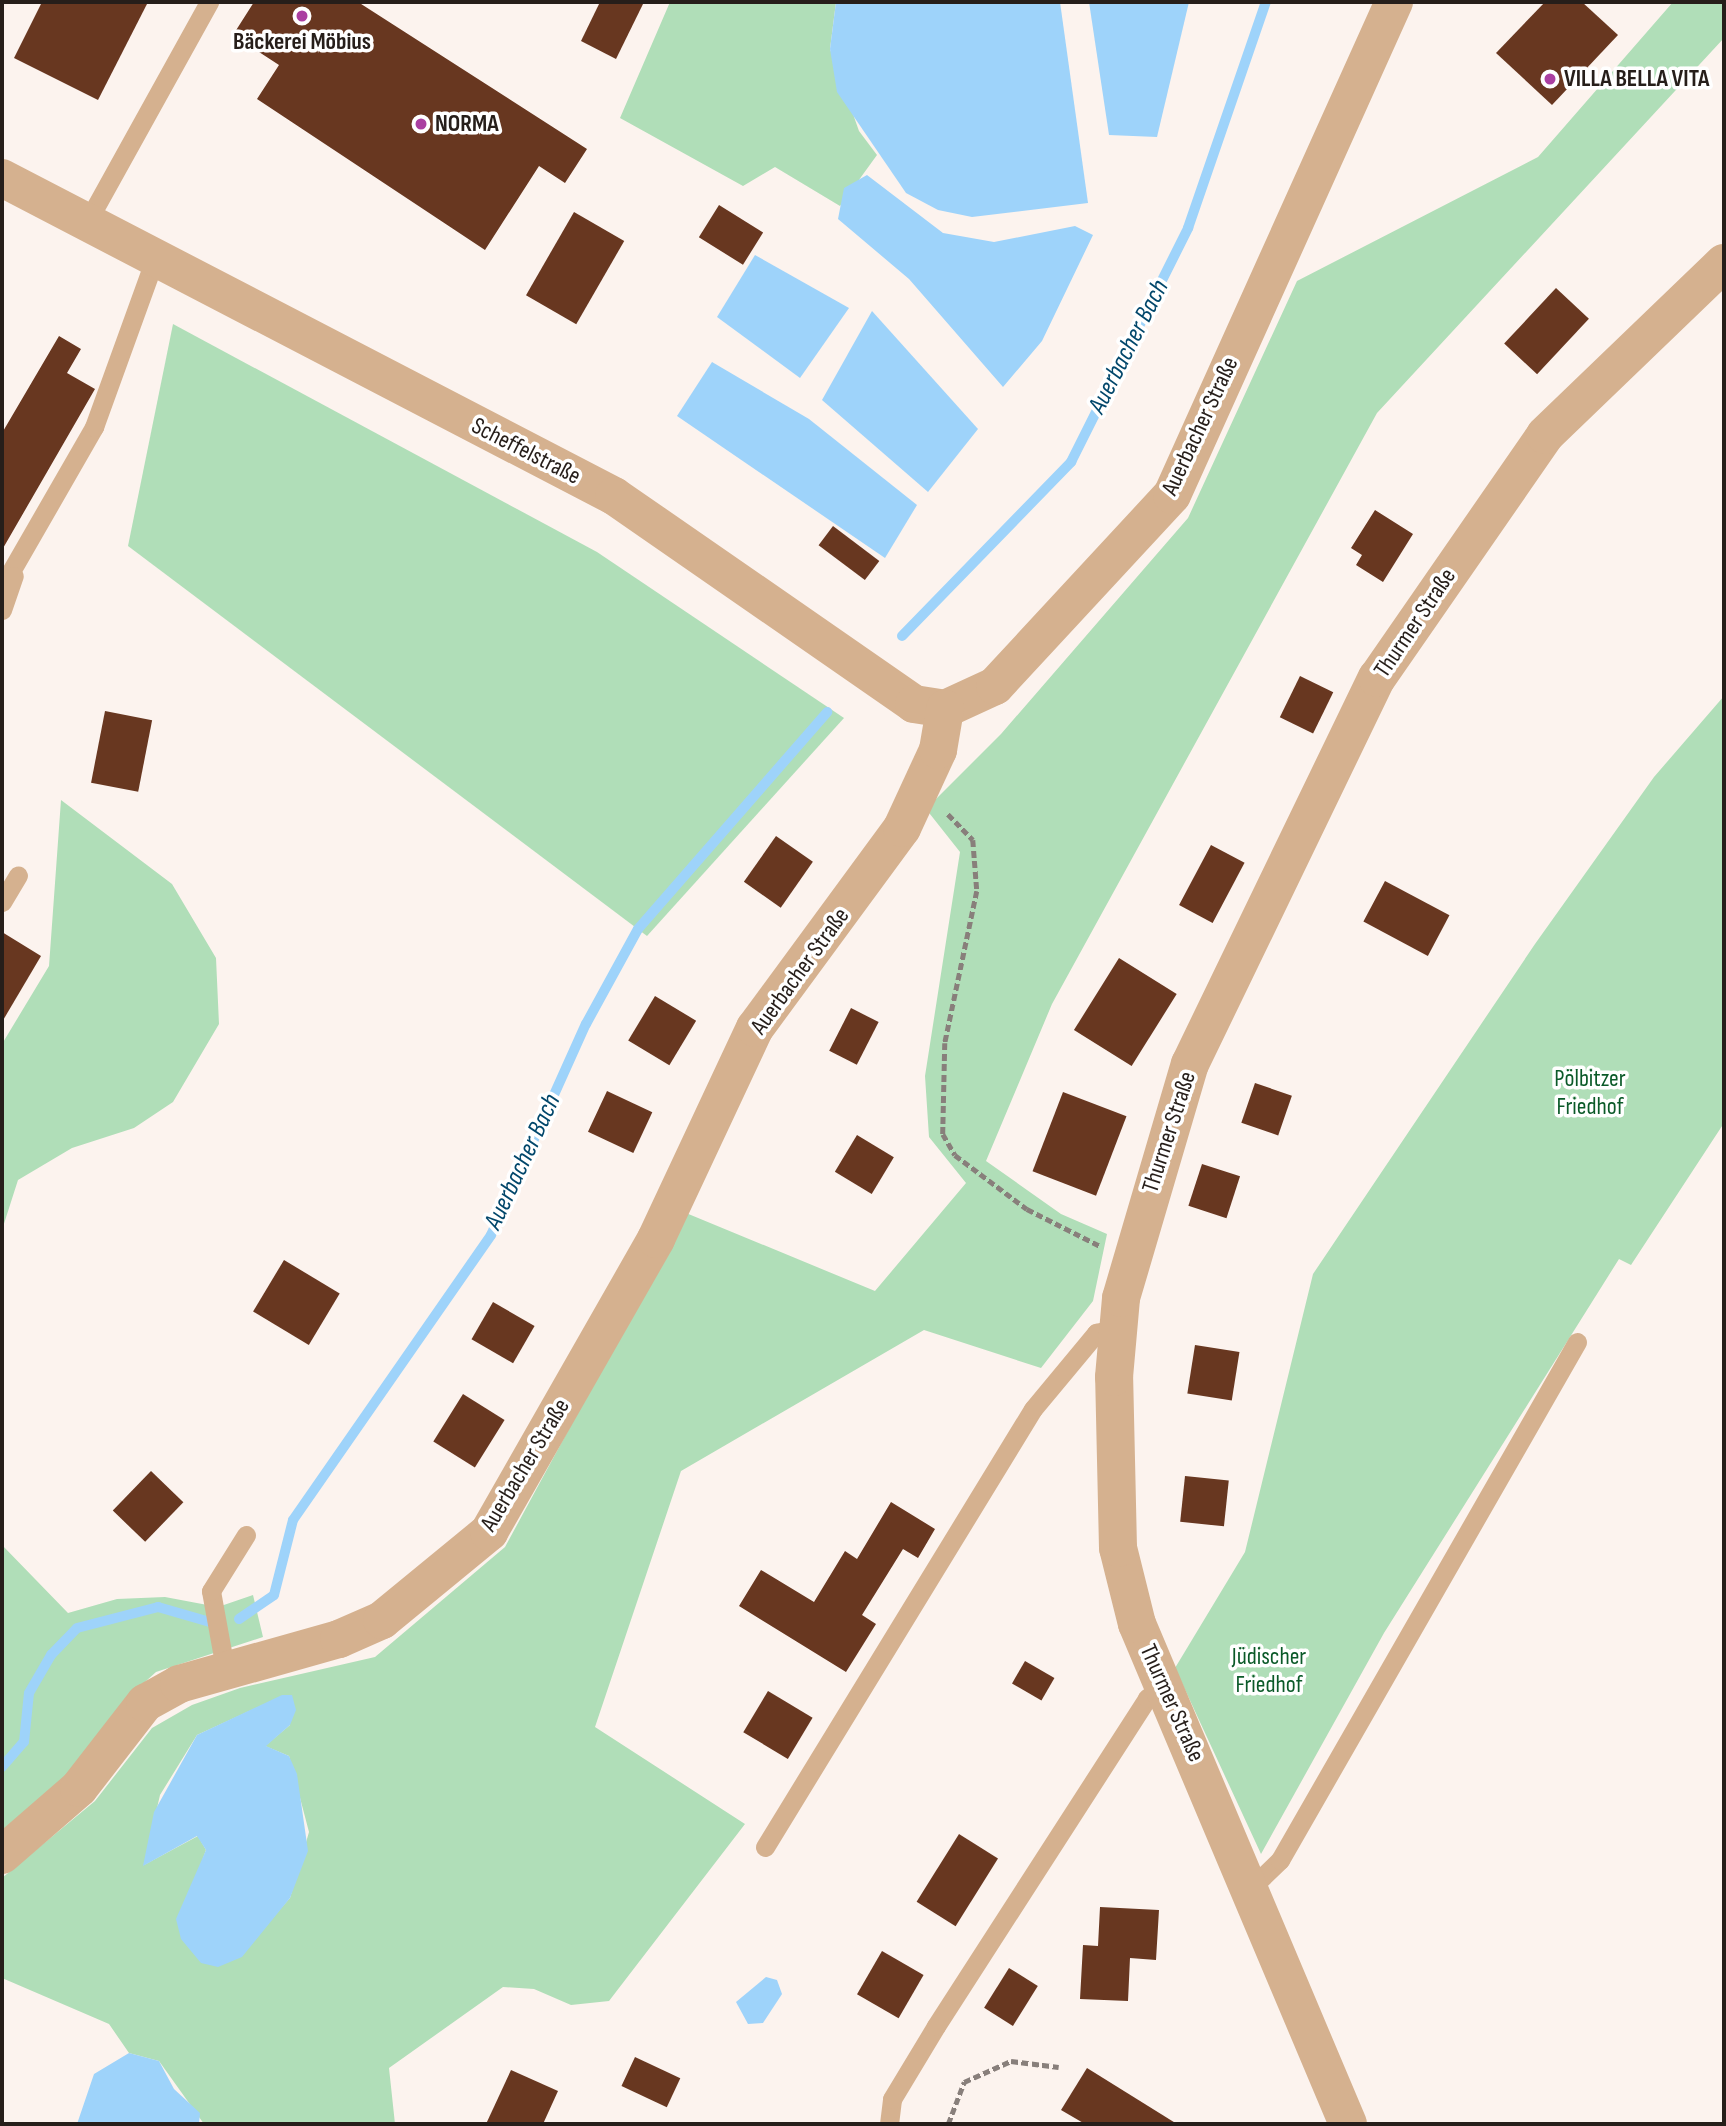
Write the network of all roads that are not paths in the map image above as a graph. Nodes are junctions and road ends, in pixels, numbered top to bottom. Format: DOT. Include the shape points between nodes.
graph roads {
  1 [pos="209,2"];
  2 [pos="1394,2"];
  3 [pos="2,178"];
  4 [pos="86,224"];
  5 [pos="154,261"];
  6 [pos="1724,263"];
  7 [pos="24,548"];
  8 [pos="2,587"];
  9 [pos="2,610"];
  10 [pos="945,709"];
  11 [pos="18,875"];
  12 [pos="2,902"];
  13 [pos="1118,1328"];
  14 [pos="1577,1342"];
  15 [pos="246,1535"];
  16 [pos="225,1668"];
  17 [pos="1164,1685"];
  18 [pos="765,1847"];
  19 [pos="2,1855"];
  20 [pos="1252,1887"];
  21 [pos="889,2124"];
  22 [pos="1348,2124"];
  1 -- 4 [label="lane"];
  2 -- 10 [label="street, Auerbacher Straße" via="1172,495 995,686"];
  3 -- 4 [label="street, Scheffelstraße"];
  4 -- 5 [label="street, Scheffelstraße"];
  5 -- 7 [label="lane" via="94,427"];
  5 -- 10 [label="street, Scheffelstraße" via="614,496 914,704"];
  6 -- 13 [label="street, Thurmer Straße" via="1545,435 1377,678 1190,1064 1131,1256"];
  7 -- 8 [label="lane"];
  7 -- 9 [label="lane"];
  10 -- 16 [label="street, Auerbacher Straße" via="923,788 876,867 755,1028 656,1239 489,1532 382,1620 340,1639"];
  11 -- 12 [label="lane"];
  13 -- 17 [label="street, Thurmer Straße" via="1118,1548 1137,1624"];
  13 -- 18 [label="lane" via="1096,1333 1033,1409"];
  14 -- 20 [label="lane" via="1280,1860"];
  15 -- 16 [label="lane" via="211,1591"];
  16 -- 19 [label="street, Auerbacher Straße" via="145,1703 79,1788"];
  17 -- 20 [label="street, Thurmer Straße"];
  17 -- 21 [label="lane" via="1147,1698 936,2026 892,2099"];
  20 -- 22 [label="street, Thurmer Straße"];
}
